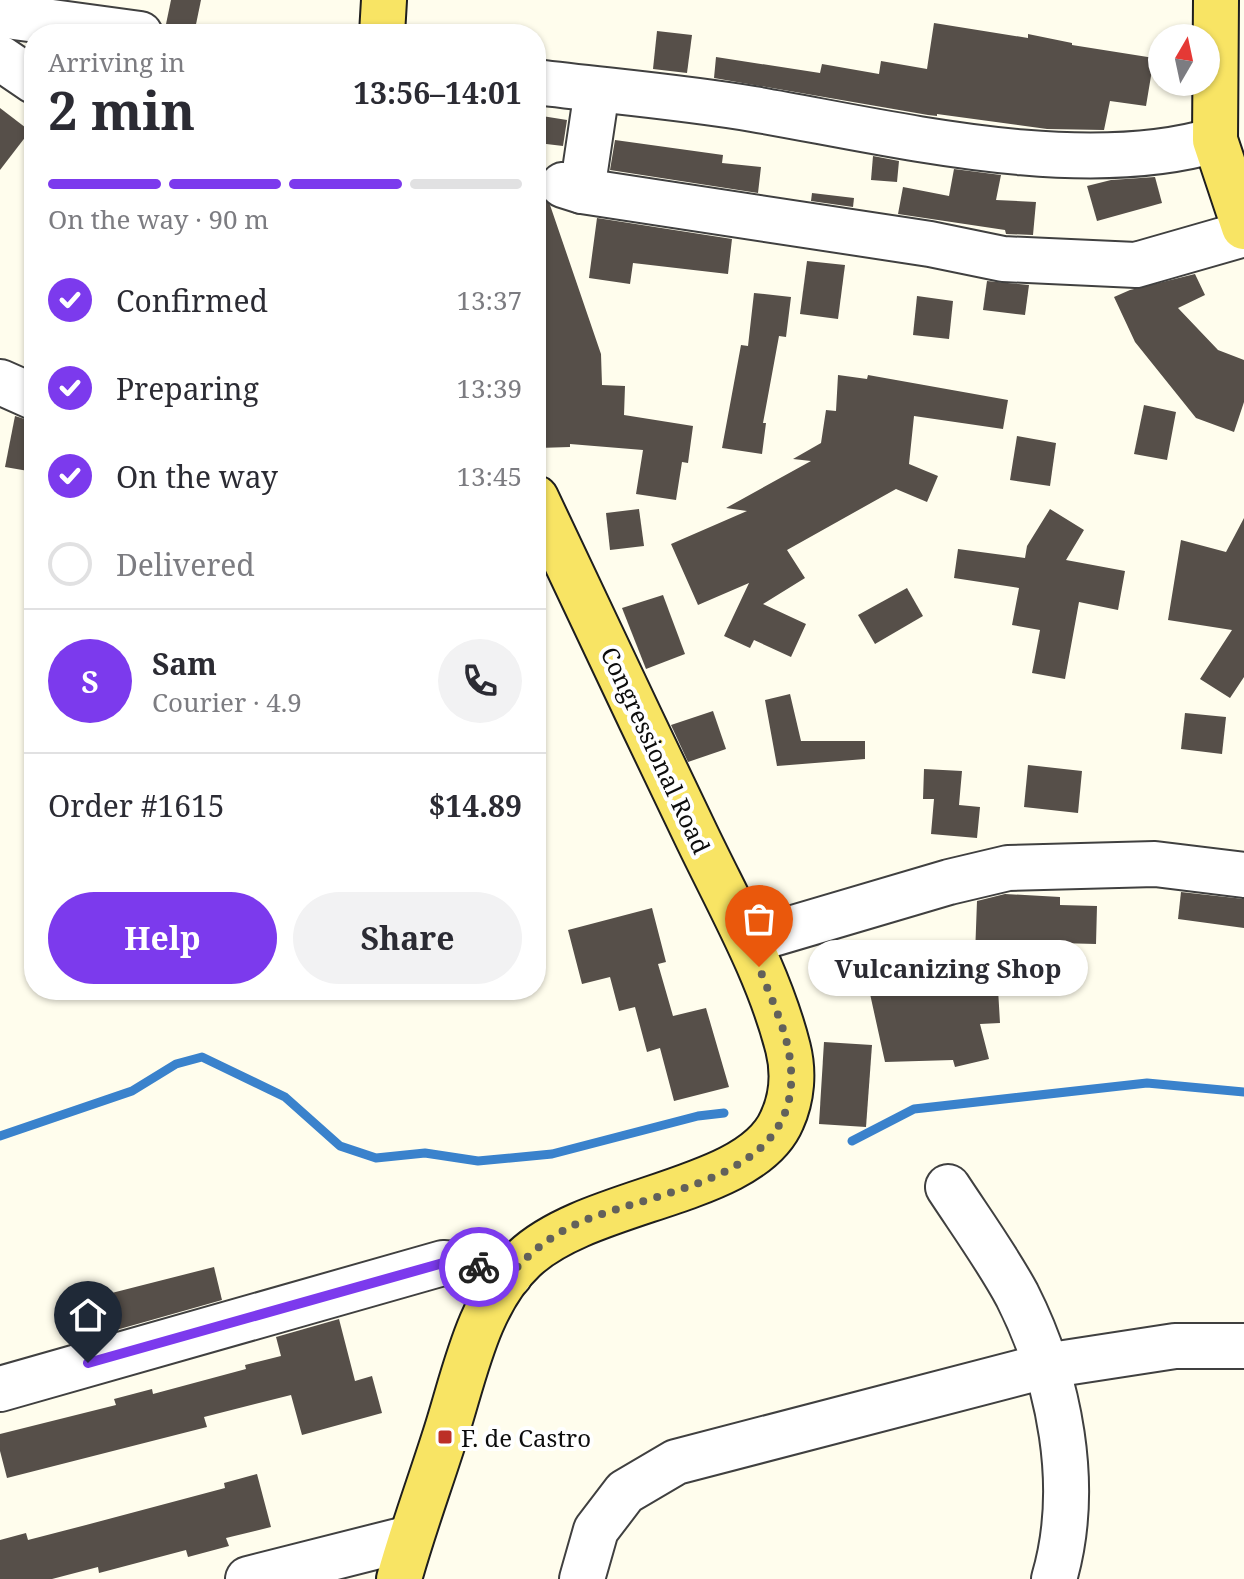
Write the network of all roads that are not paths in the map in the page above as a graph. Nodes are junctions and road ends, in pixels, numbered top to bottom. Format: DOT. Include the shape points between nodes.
graph roads {
  1 [pos="384,0"];
  2 [pos="1216,0"];
  3 [pos="0,15"];
  4 [pos="66,24"];
  5 [pos="383,24"];
  6 [pos="0,58"];
  7 [pos="24,74"];
  8 [pos="546,83"];
  9 [pos="597,90"];
  10 [pos="1215,140"];
  11 [pos="1244,227"];
  12 [pos="1244,234"];
  13 [pos="0,382"];
  14 [pos="24,393"];
  15 [pos="546,519"];
  16 [pos="1244,875"];
  17 [pos="749,941"];
  18 [pos="948,1187"];
  19 [pos="510,1275"];
  20 [pos="1244,1346"];
  21 [pos="1045,1366"];
  22 [pos="0,1389"];
  23 [pos="405,1559"];
  24 [pos="248,1579"];
  25 [pos="582,1579"];
  26 [pos="1054,1579"];
  1 -- 5 [label="main road"];
  2 -- 10 [label="main road"];
  3 -- 4 [label="street"];
  6 -- 7 [label="street"];
  8 -- 9 [label="street"];
  9 -- 10 [label="street" via="712,102 1040,155 1178,151"];
  9 -- 12 [label="street" via="572,188 1003,259 1136,265"];
  10 -- 11 [label="main road"];
  13 -- 14 [label="street"];
  15 -- 17 [label="main road, Congressional Road"];
  16 -- 17 [label="street" via="1155,864 1008,868"];
  17 -- 19 [label="main road, Congressional Road" via="789,1051 789,1099 773,1137 725,1173 580,1223 539,1246"];
  18 -- 21 [label="street" via="1017,1295"];
  19 -- 22 [label="street" via="443,1263"];
  19 -- 23 [label="main road, Congressional Road" via="488,1312 462,1377"];
  20 -- 21 [label="street" via="1175,1346"];
  21 -- 25 [label="street" via="676,1462 625,1492 596,1530"];
  21 -- 26 [label="street" via="1067,1458 1064,1545"];
  23 -- 24 [label="street"];
}
